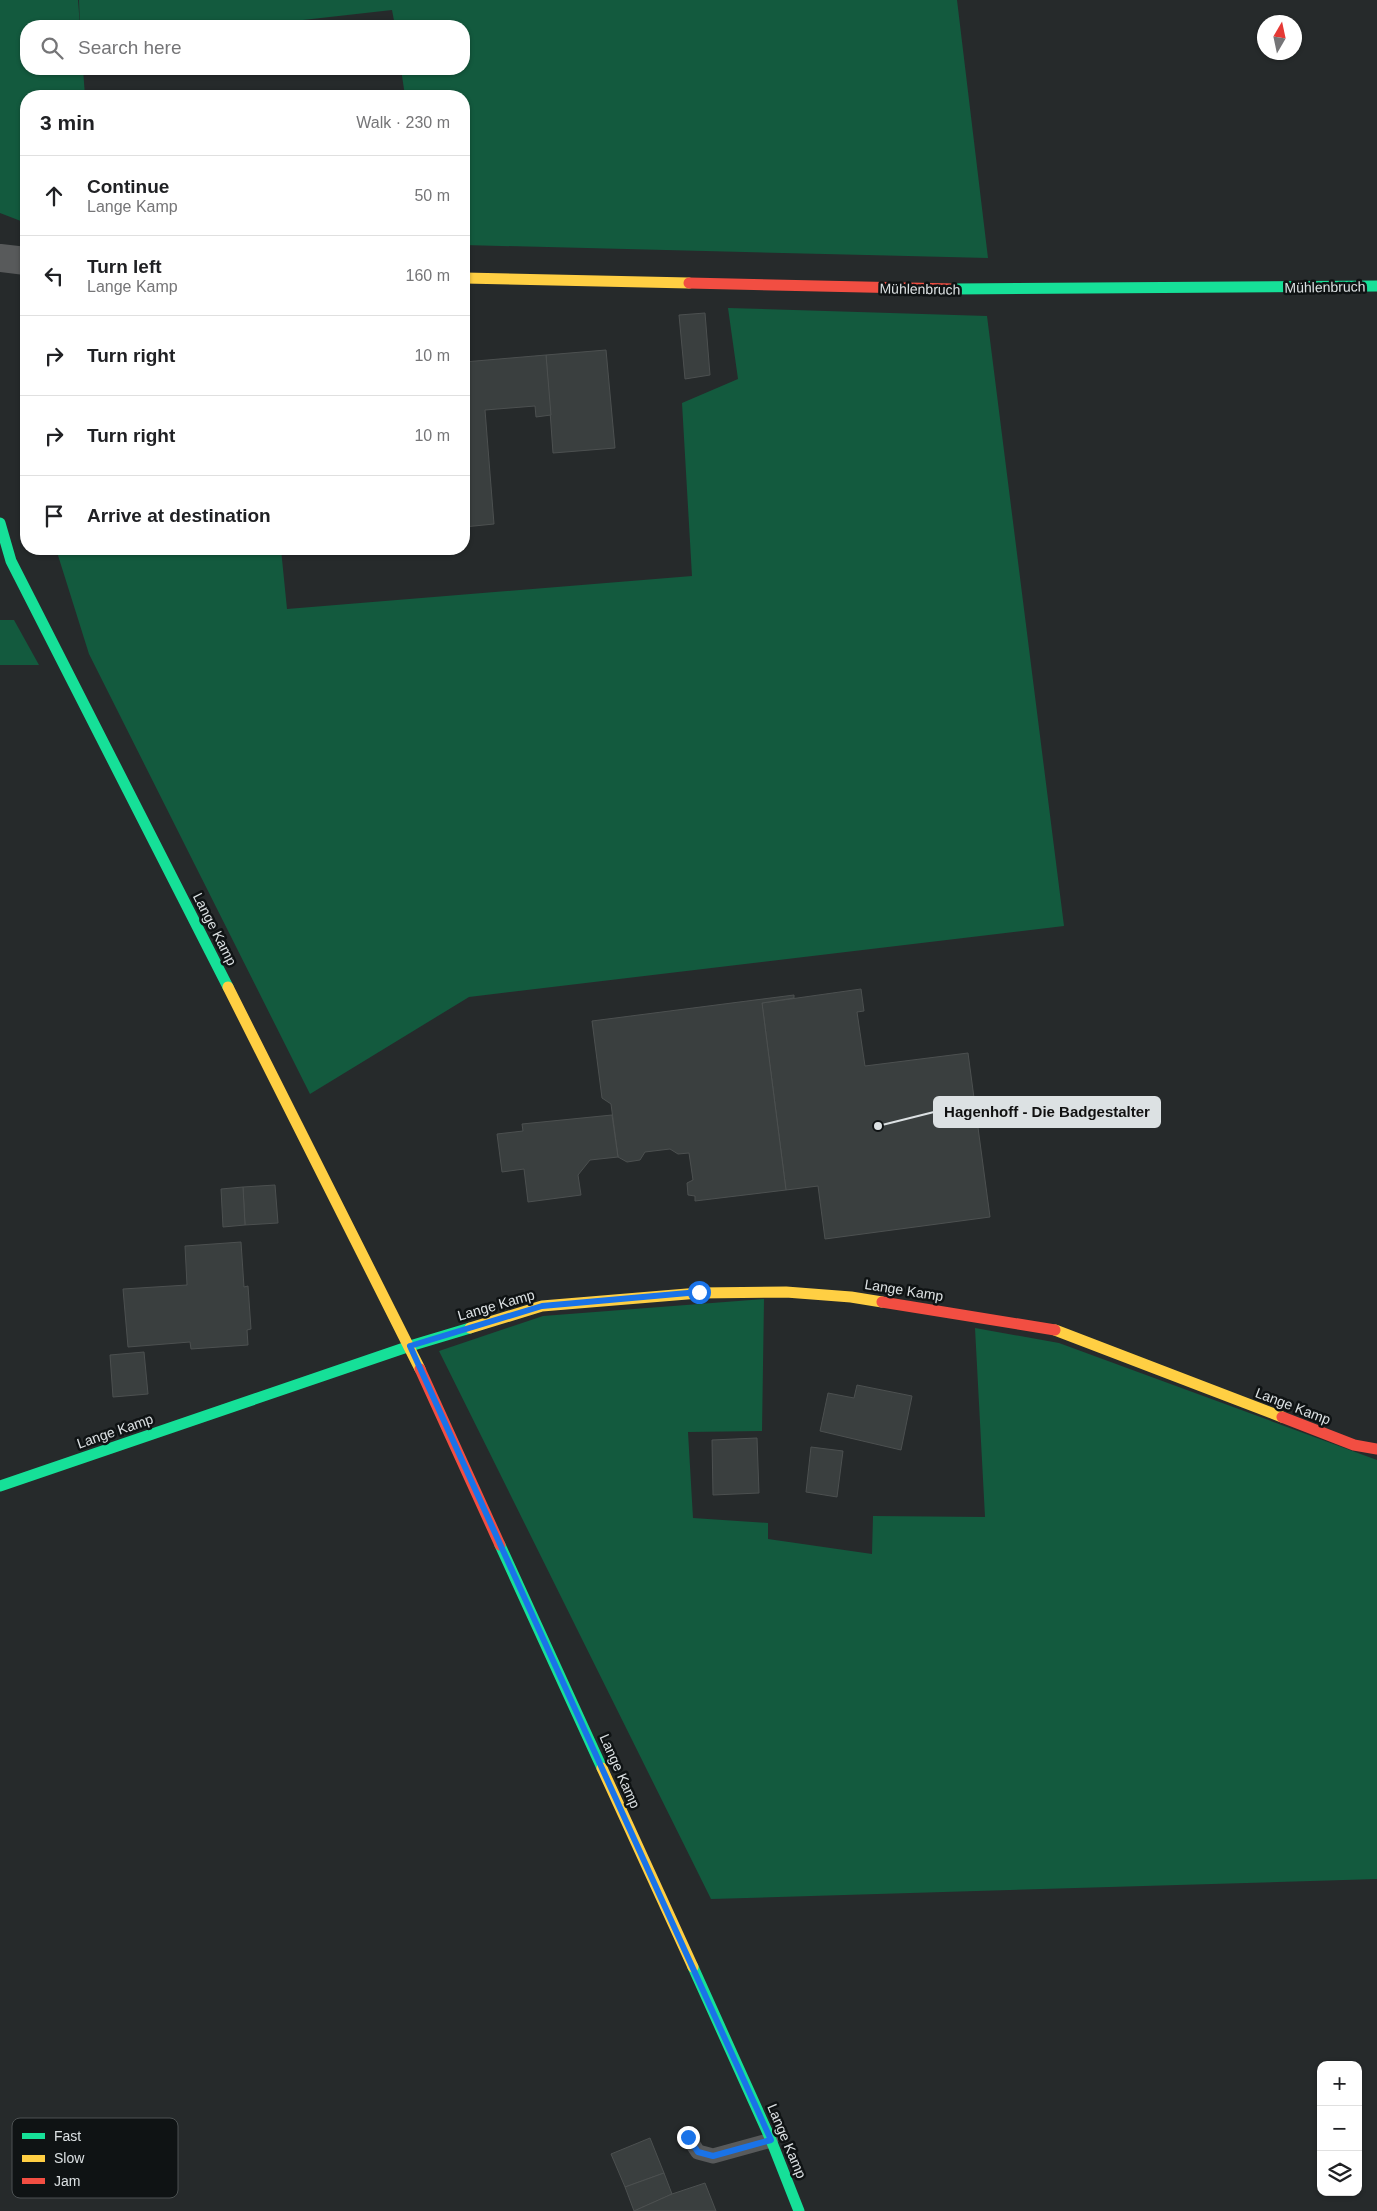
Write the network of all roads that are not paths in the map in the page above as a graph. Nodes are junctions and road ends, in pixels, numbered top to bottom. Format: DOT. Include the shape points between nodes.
graph roads {
  1 [pos="0,258"];
  2 [pos="20,260"];
  3 [pos="470,278"];
  4 [pos="1377,286"];
  5 [pos="0,523"];
  6 [pos="410,1346"];
  7 [pos="1377,1449"];
  8 [pos="0,1486"];
  9 [pos="688,2137"];
  10 [pos="771,2140"];
  11 [pos="799,2211"];
  1 -- 2 [label="street"];
  3 -- 4 [label="street, Mühlenbruch" via="984,290"];
  5 -- 6 [label="street, Lange Kamp" via="11,561"];
  6 -- 7 [label="street, Lange Kamp" via="542,1306 699,1292 786,1292 851,1297 1062,1332 1354,1446"];
  6 -- 8 [label="street, Lange Kamp"];
  6 -- 10 [label="street, Lange Kamp"];
  9 -- 10 [label="lane" via="698,2152 713,2156"];
  10 -- 11 [label="street, Lange Kamp"];
}
